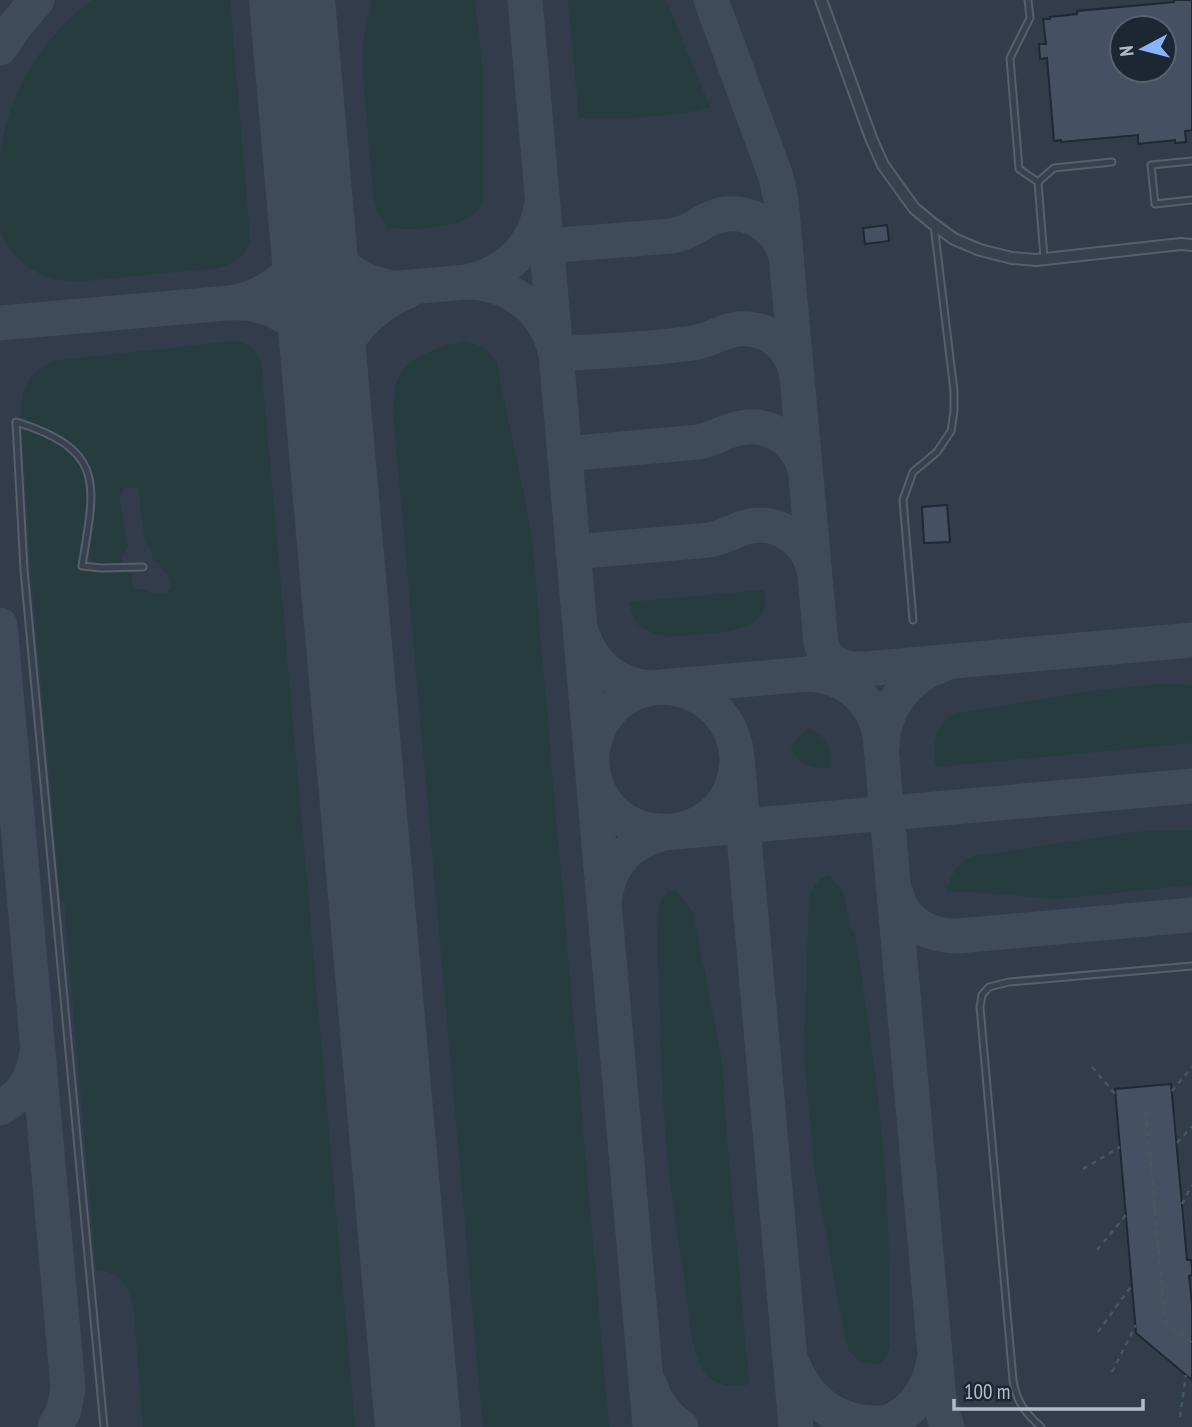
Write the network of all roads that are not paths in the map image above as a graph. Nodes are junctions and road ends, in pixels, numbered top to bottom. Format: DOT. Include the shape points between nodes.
graph roads {
  1 [pos="821,0"];
  2 [pos="1028,0"];
  3 [pos="1192,161"];
  4 [pos="1112,162"];
  5 [pos="1038,183"];
  6 [pos="1192,200"];
  7 [pos="934,225"];
  8 [pos="1192,245"];
  9 [pos="1044,260"];
  10 [pos="143,567"];
  11 [pos="913,620"];
  12 [pos="1192,966"];
  13 [pos="104,1427"];
  14 [pos="1041,1427"];
  1 -- 7 [label="street" via="883,165 914,208"];
  2 -- 5 [label="lane" via="1030,18 1010,58 1019,169"];
  3 -- 6 [label="lane" via="1151,165 1155,204"];
  4 -- 5 [label="lane" via="1054,168"];
  5 -- 9 [label="lane"];
  7 -- 9 [label="street" via="980,250"];
  7 -- 11 [label="lane" via="954,411 951,431 937,452 913,472 903,500"];
  8 -- 9 [label="street"];
  10 -- 13 [label="lane" via="82,566 91,506 88,470 68,445 16,422 24,570"];
  12 -- 14 [label="lane" via="1009,982 989,987 981,999 1013,1380 1022,1408"];
}
